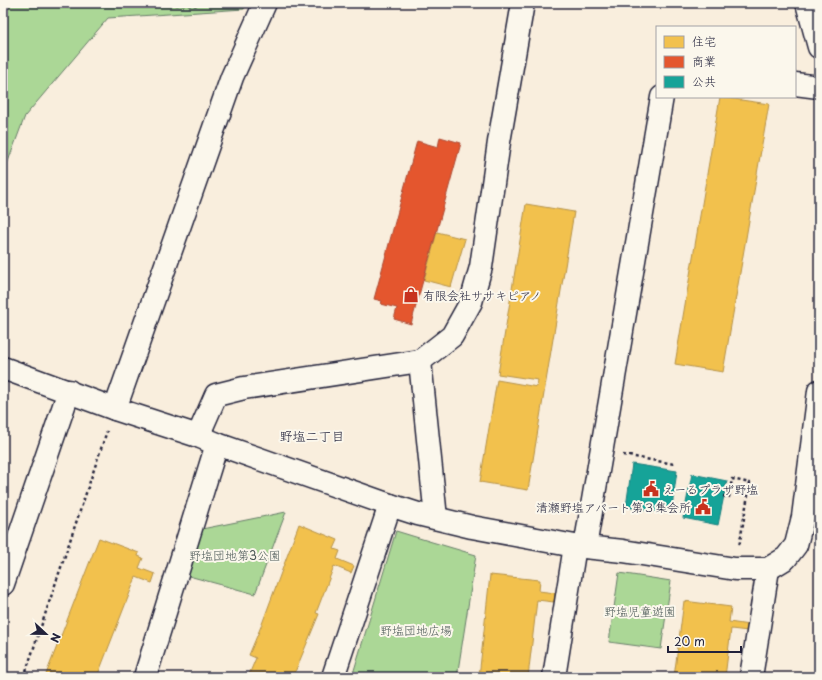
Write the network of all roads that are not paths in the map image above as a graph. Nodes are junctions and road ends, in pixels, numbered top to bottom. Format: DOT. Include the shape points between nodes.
graph roads {
  1 [pos="265,3"];
  2 [pos="523,3"];
  3 [pos="806,3"];
  4 [pos="819,47"];
  5 [pos="796,84"];
  6 [pos="819,87"];
  7 [pos="662,98"];
  8 [pos="420,361"];
  9 [pos="3,368"];
  10 [pos="69,391"];
  11 [pos="819,391"];
  12 [pos="115,409"];
  13 [pos="208,440"];
  14 [pos="390,505"];
  15 [pos="436,518"];
  16 [pos="580,546"];
  17 [pos="768,569"];
  18 [pos="3,584"];
  19 [pos="144,677"];
  20 [pos="333,677"];
  21 [pos="554,677"];
  22 [pos="751,677"];
  1 -- 12 [label="street" via="232,77"];
  2 -- 8 [label="street" via="481,267 471,302 452,336"];
  3 -- 4 [label="street"];
  5 -- 6 [label="street"];
  7 -- 16 [label="street" via="601,451"];
  8 -- 13 [label="street" via="244,388 216,395"];
  8 -- 15 [label="street"];
  9 -- 10 [label="street"];
  10 -- 12 [label="street"];
  10 -- 18 [label="street"];
  11 -- 17 [label="street" via="803,517 796,545 786,558"];
  12 -- 13 [label="street"];
  13 -- 14 [label="street"];
  13 -- 19 [label="street"];
  14 -- 15 [label="street"];
  14 -- 20 [label="street"];
  15 -- 16 [label="street"];
  16 -- 17 [label="street" via="735,569"];
  16 -- 21 [label="street"];
  17 -- 22 [label="street"];
}
